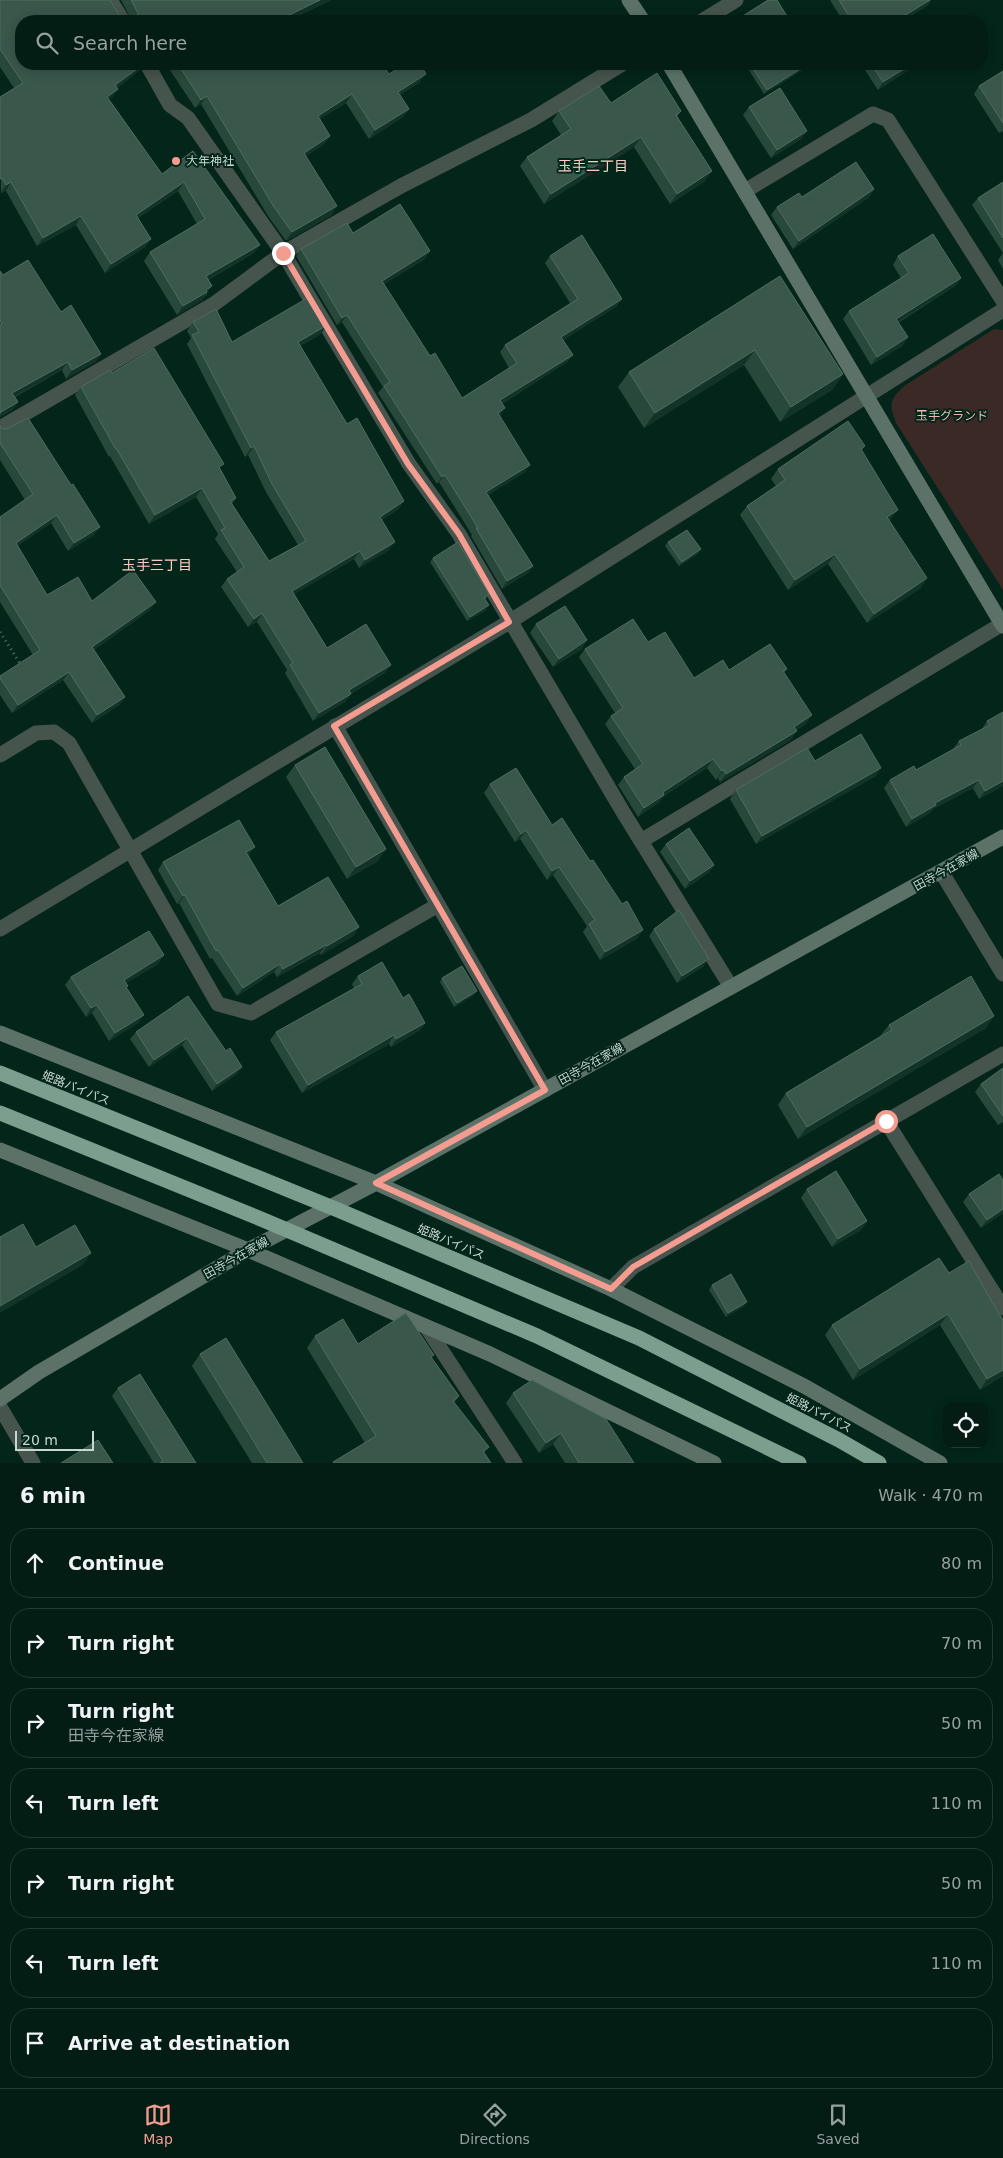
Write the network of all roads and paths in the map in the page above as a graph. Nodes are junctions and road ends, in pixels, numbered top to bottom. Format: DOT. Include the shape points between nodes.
graph roads {
  1 [pos="110,0"];
  2 [pos="629,0"];
  3 [pos="736,0"];
  4 [pos="119,15"];
  5 [pos="638,15"];
  6 [pos="712,15"];
  7 [pos="150,70"];
  8 [pos="612,70"];
  9 [pos="674,70"];
  10 [pos="745,191"];
  11 [pos="283,253"];
  12 [pos="1003,302"];
  13 [pos="1003,310"];
  14 [pos="867,396"];
  15 [pos="0,428"];
  16 [pos="1002,620"];
  17 [pos="509,622"];
  18 [pos="0,632"];
  19 [pos="26,671"];
  20 [pos="334,726"];
  21 [pos="0,755"];
  22 [pos="1003,837"];
  23 [pos="641,841"];
  24 [pos="131,850"];
  25 [pos="942,873"];
  26 [pos="438,905"];
  27 [pos="0,929"];
  28 [pos="1003,974"];
  29 [pos="731,987"];
  30 [pos="0,1033"];
  31 [pos="1003,1054"];
  32 [pos="0,1073"];
  33 [pos="545,1090"];
  34 [pos="0,1113"];
  35 [pos="886,1121"];
  36 [pos="0,1150"];
  37 [pos="376,1183"];
  38 [pos="248,1250"];
  39 [pos="611,1289"];
  40 [pos="1003,1308"];
  41 [pos="427,1328"];
  42 [pos="0,1399"];
  43 [pos="0,1408"];
  44 [pos="33,1463"];
  45 [pos="514,1463"];
  46 [pos="714,1463"];
  47 [pos="800,1463"];
  48 [pos="880,1463"];
  49 [pos="940,1463"];
  1 -- 4 [label="street"];
  2 -- 5 [label="street"];
  3 -- 6 [label="street"];
  7 -- 11 [label="street" via="170,105 188,118"];
  8 -- 11 [label="street" via="531,120 401,186"];
  9 -- 10 [label="street"];
  10 -- 12 [label="street" via="874,114 888,120"];
  10 -- 14 [label="street"];
  11 -- 15 [label="street" via="214,304"];
  11 -- 17 [label="street" via="408,464 459,534"];
  13 -- 14 [label="street"];
  14 -- 16 [label="street"];
  14 -- 17 [label="street"];
  16 -- 23 [label="street"];
  17 -- 20 [label="street"];
  17 -- 23 [label="street"];
  18 -- 19 [label="path"];
  20 -- 24 [label="street"];
  20 -- 26 [label="street"];
  21 -- 24 [label="street" via="36,733 54,732 69,743"];
  22 -- 25 [label="street, 田寺今在家線"];
  23 -- 29 [label="street"];
  24 -- 26 [label="street" via="218,1004 251,1013"];
  24 -- 27 [label="street"];
  25 -- 28 [label="street"];
  25 -- 29 [label="street, 田寺今在家線"];
  26 -- 33 [label="street"];
  29 -- 33 [label="street, 田寺今在家線"];
  30 -- 37 [label="street"];
  31 -- 35 [label="street"];
  32 -- 48 [label="highway, 姫路バイパス, bridge" via="338,1210 639,1338"];
  33 -- 37 [label="street, 田寺今在家線"];
  34 -- 47 [label="highway, bridge" via="261,1218 537,1336"];
  35 -- 39 [label="street" via="633,1267"];
  35 -- 40 [label="street"];
  36 -- 38 [label="street"];
  37 -- 38 [label="street, 田寺今在家線"];
  37 -- 39 [label="street"];
  38 -- 41 [label="street"];
  38 -- 42 [label="street, 田寺今在家線" via="39,1372"];
  39 -- 49 [label="street" via="804,1386"];
  41 -- 45 [label="street"];
  41 -- 46 [label="street" via="490,1354"];
  43 -- 44 [label="street"];
}
